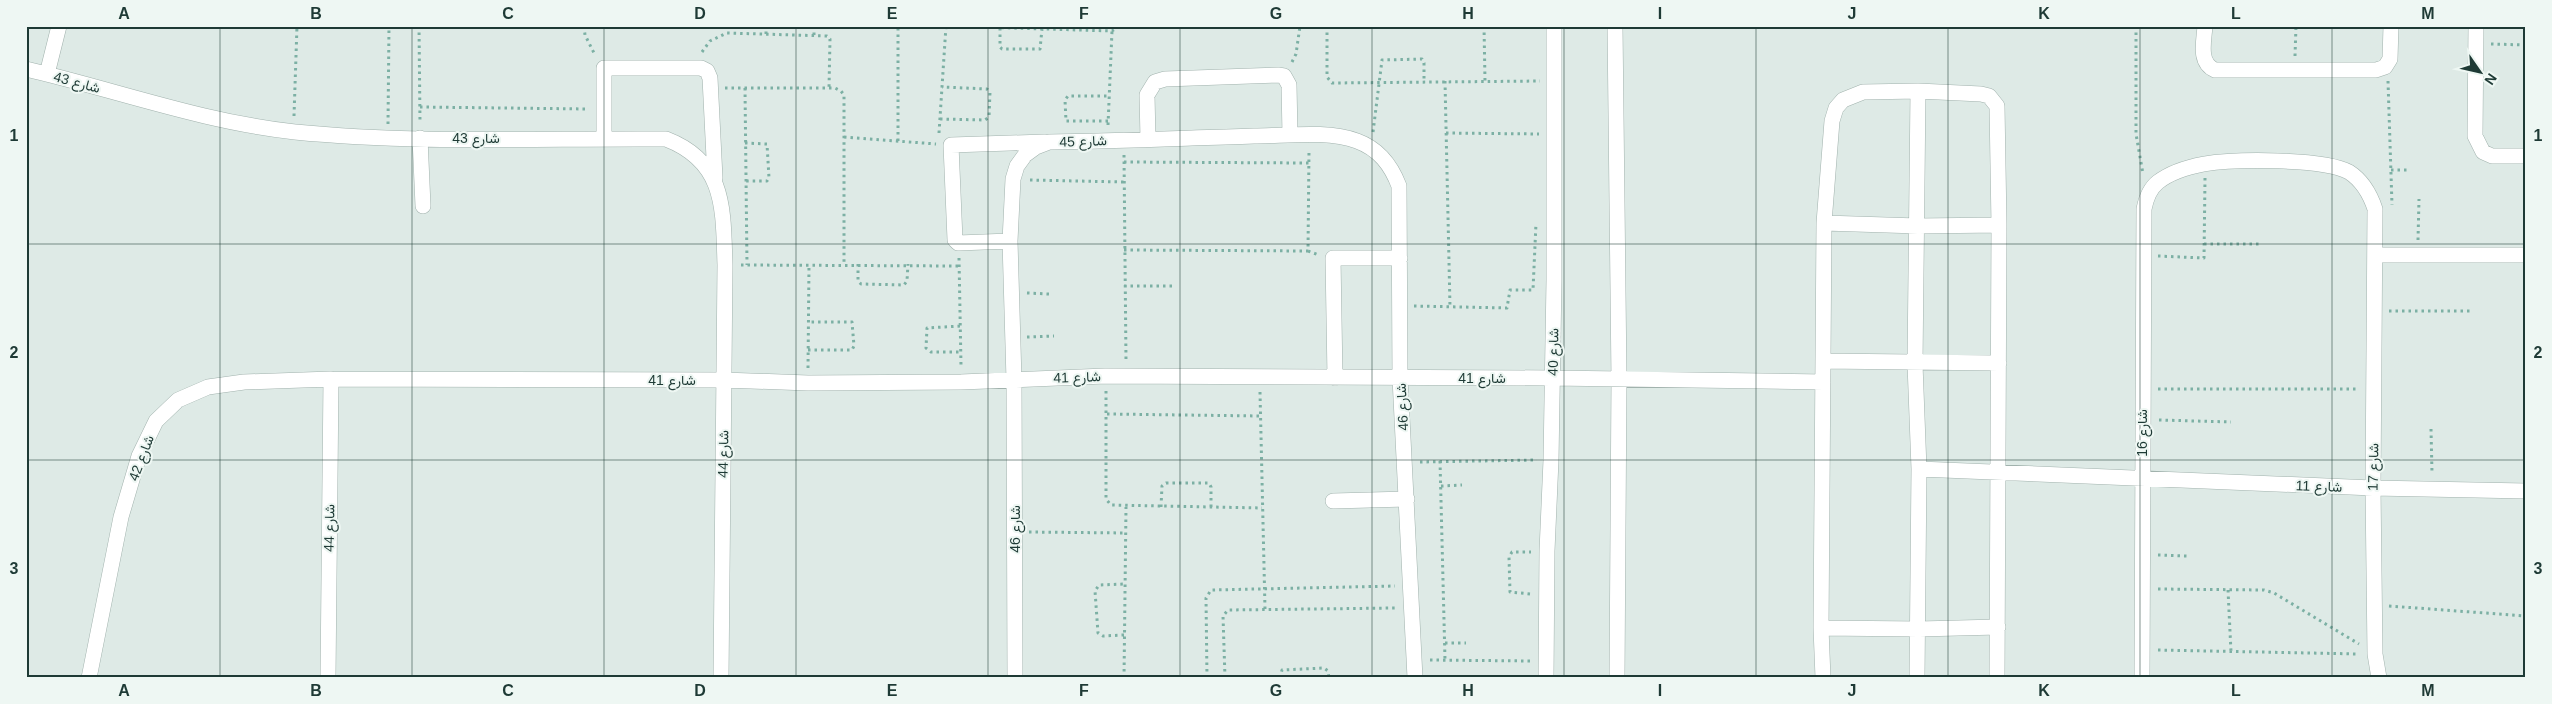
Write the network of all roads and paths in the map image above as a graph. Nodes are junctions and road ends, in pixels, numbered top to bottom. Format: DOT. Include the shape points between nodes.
graph roads {
  1 [pos="59,26"];
  2 [pos="297,26"];
  3 [pos="389,26"];
  4 [pos="419,26"];
  5 [pos="584,26"];
  6 [pos="766,26"];
  7 [pos="814,26"];
  8 [pos="898,26"];
  9 [pos="1120,26"];
  10 [pos="1300,26"];
  11 [pos="1327,26"];
  12 [pos="1484,26"];
  13 [pos="1554,26"];
  14 [pos="1615,26"];
  15 [pos="2136,26"];
  16 [pos="2205,26"];
  17 [pos="2296,26"];
  18 [pos="2391,26"];
  19 [pos="2476,26"];
  20 [pos="1021,27"];
  21 [pos="1000,28"];
  22 [pos="1042,29"];
  23 [pos="1112,31"];
  24 [pos="766,34"];
  25 [pos="814,35"];
  26 [pos="2476,44"];
  27 [pos="2526,45"];
  28 [pos="2387,65"];
  29 [pos="698,67"];
  30 [pos="604,68"];
  31 [pos="26,69"];
  32 [pos="2294,70"];
  33 [pos="46,74"];
  34 [pos="1284,76"];
  35 [pos="1445,81"];
  36 [pos="1485,81"];
  37 [pos="1554,81"];
  38 [pos="1381,82"];
  39 [pos="1424,82"];
  40 [pos="942,87"];
  41 [pos="710,88"];
  42 [pos="745,88"];
  43 [pos="829,88"];
  44 [pos="1918,90"];
  45 [pos="1109,96"];
  46 [pos="420,107"];
  47 [pos="604,110"];
  48 [pos="940,119"];
  49 [pos="1108,121"];
  50 [pos="294,132"];
  51 [pos="1446,132"];
  52 [pos="1537,134"];
  53 [pos="1310,135"];
  54 [pos="1290,136"];
  55 [pos="1555,136"];
  56 [pos="387,137"];
  57 [pos="844,137"];
  58 [pos="420,138"];
  59 [pos="604,139"];
  60 [pos="1148,139"];
  61 [pos="1107,140"];
  62 [pos="1124,140"];
  63 [pos="898,141"];
  64 [pos="1049,142"];
  65 [pos="746,143"];
  66 [pos="1537,143"];
  67 [pos="1370,147"];
  68 [pos="2526,156"];
  69 [pos="1124,162"];
  70 [pos="1309,163"];
  71 [pos="2205,164"];
  72 [pos="2391,170"];
  73 [pos="2409,170"];
  74 [pos="1013,179"];
  75 [pos="746,181"];
  76 [pos="716,182"];
  77 [pos="1124,182"];
  78 [pos="2150,190"];
  79 [pos="2419,199"];
  80 [pos="423,206"];
  81 [pos="2392,208"];
  82 [pos="1536,220"];
  83 [pos="1824,222"];
  84 [pos="1999,224"];
  85 [pos="1918,226"];
  86 [pos="1010,242"];
  87 [pos="958,243"];
  88 [pos="2204,244"];
  89 [pos="2261,244"];
  90 [pos="1124,250"];
  91 [pos="2142,255"];
  92 [pos="2375,255"];
  93 [pos="2418,255"];
  94 [pos="2526,255"];
  95 [pos="1400,258"];
  96 [pos="809,264"];
  97 [pos="844,264"];
  98 [pos="858,264"];
  99 [pos="908,264"];
  100 [pos="725,265"];
  101 [pos="746,265"];
  102 [pos="959,266"];
  103 [pos="1124,286"];
  104 [pos="1174,286"];
  105 [pos="1012,293"];
  106 [pos="1049,294"];
  107 [pos="1401,306"];
  108 [pos="1450,307"];
  109 [pos="2375,311"];
  110 [pos="2471,312"];
  111 [pos="809,322"];
  112 [pos="960,326"];
  113 [pos="1054,336"];
  114 [pos="1013,337"];
  115 [pos="808,350"];
  116 [pos="961,352"];
  117 [pos="1823,361"];
  118 [pos="1999,363"];
  119 [pos="1915,364"];
  120 [pos="1105,376"];
  121 [pos="1126,377"];
  122 [pos="1259,378"];
  123 [pos="1335,378"];
  124 [pos="1400,378"];
  125 [pos="1552,378"];
  126 [pos="331,379"];
  127 [pos="1619,379"];
  128 [pos="724,380"];
  129 [pos="1014,380"];
  130 [pos="961,382"];
  131 [pos="1823,382"];
  132 [pos="808,383"];
  133 [pos="2142,389"];
  134 [pos="2374,389"];
  135 [pos="1107,414"];
  136 [pos="1260,416"];
  137 [pos="2142,420"];
  138 [pos="2231,422"];
  139 [pos="2431,429"];
  140 [pos="1551,460"];
  141 [pos="1440,461"];
  142 [pos="1405,462"];
  143 [pos="1919,470"];
  144 [pos="1997,471"];
  145 [pos="2142,479"];
  146 [pos="1462,485"];
  147 [pos="1441,486"];
  148 [pos="2373,488"];
  149 [pos="2432,489"];
  150 [pos="2526,491"];
  151 [pos="1407,499"];
  152 [pos="1333,501"];
  153 [pos="1126,507"];
  154 [pos="1161,507"];
  155 [pos="1211,507"];
  156 [pos="1262,508"];
  157 [pos="1015,532"];
  158 [pos="1126,534"];
  159 [pos="1547,551"];
  160 [pos="2142,555"];
  161 [pos="2187,556"];
  162 [pos="1125,584"];
  163 [pos="1411,586"];
  164 [pos="1263,588"];
  165 [pos="2142,589"];
  166 [pos="2228,590"];
  167 [pos="1547,593"];
  168 [pos="2374,605"];
  169 [pos="1412,608"];
  170 [pos="1265,609"];
  171 [pos="2526,616"];
  172 [pos="1998,627"];
  173 [pos="1821,628"];
  174 [pos="1919,629"];
  175 [pos="1124,635"];
  176 [pos="1466,643"];
  177 [pos="1445,644"];
  178 [pos="2142,650"];
  179 [pos="2231,652"];
  180 [pos="2375,654"];
  181 [pos="1414,660"];
  182 [pos="1445,660"];
  183 [pos="1547,661"];
  184 [pos="89,678"];
  185 [pos="328,678"];
  186 [pos="721,678"];
  187 [pos="1015,678"];
  188 [pos="1124,678"];
  189 [pos="1207,678"];
  190 [pos="1225,678"];
  191 [pos="1280,678"];
  192 [pos="1329,678"];
  193 [pos="1415,678"];
  194 [pos="1546,678"];
  195 [pos="1617,678"];
  196 [pos="1823,678"];
  197 [pos="1917,678"];
  198 [pos="1997,678"];
  199 [pos="2142,678"];
  200 [pos="2378,678"];
  1 -- 33 [label="street"];
  2 -- 50 [label="path"];
  3 -- 56 [label="path"];
  4 -- 46 [label="path"];
  5 -- 30 [label="path" via="593,52"];
  6 -- 24 [label="path"];
  7 -- 25 [label="path"];
  8 -- 63 [label="path"];
  9 -- 23 [label="path"];
  10 -- 34 [label="path" via="1296,54"];
  11 -- 38 [label="path" via="1328,81"];
  12 -- 36 [label="path"];
  13 -- 37 [label="street, شارع 40"];
  14 -- 127 [label="street"];
  15 -- 78 [label="path" via="2136,134 2143,173"];
  16 -- 32 [label="street" via="2204,58 2211,68"];
  17 -- 32 [label="path"];
  18 -- 28 [label="street" via="2391,54"];
  19 -- 26 [label="street"];
  20 -- 21 [label="path"];
  20 -- 22 [label="path"];
  21 -- 22 [label="path" via="1002,49 1040,49"];
  21 -- 40 [label="path" via="946,26"];
  22 -- 23 [label="path"];
  23 -- 45 [label="path"];
  24 -- 25 [label="path"];
  24 -- 29 [label="path" via="727,33 718,36 703,49"];
  25 -- 43 [label="path" via="830,38"];
  26 -- 27 [label="path"];
  26 -- 68 [label="street" via="2474,136 2483,152 2492,156"];
  28 -- 32 [label="street" via="2376,70"];
  28 -- 72 [label="path"];
  29 -- 30 [label="street"];
  29 -- 41 [label="street" via="707,71"];
  30 -- 47 [label="street"];
  31 -- 33 [label="street, شارع 43"];
  33 -- 50 [label="street, شارع 43" via="183,111"];
  34 -- 54 [label="street" via="1289,85"];
  34 -- 60 [label="street" via="1160,79 1151,85 1147,95"];
  35 -- 36 [label="path"];
  35 -- 39 [label="path"];
  35 -- 51 [label="path"];
  36 -- 37 [label="path"];
  37 -- 55 [label="street, شارع 40"];
  38 -- 39 [label="path"];
  38 -- 39 [label="path" via="1384,59 1422,59"];
  38 -- 67 [label="path"];
  40 -- 48 [label="path"];
  40 -- 48 [label="path" via="988,89 989,117 985,120"];
  41 -- 42 [label="path"];
  41 -- 76 [label="street"];
  42 -- 43 [label="path"];
  42 -- 65 [label="path"];
  43 -- 57 [label="path" via="838,88 843,93"];
  44 -- 83 [label="street" via="1864,92 1852,95 1836,108 1829,140"];
  44 -- 84 [label="street" via="1981,94 1994,101 1999,134"];
  44 -- 85 [label="street"];
  45 -- 49 [label="path"];
  45 -- 49 [label="path" via="1068,96 1065,100 1066,121"];
  46 -- 47 [label="path"];
  46 -- 58 [label="path"];
  47 -- 59 [label="street"];
  48 -- 63 [label="path" via="939,144"];
  49 -- 61 [label="path"];
  50 -- 56 [label="street, شارع 43"];
  51 -- 52 [label="path"];
  51 -- 108 [label="path"];
  52 -- 55 [label="path"];
  52 -- 66 [label="path"];
  53 -- 54 [label="street, شارع 45"];
  53 -- 67 [label="street, شارع 45" via="1356,140"];
  53 -- 70 [label="path"];
  54 -- 60 [label="street, شارع 45"];
  55 -- 125 [label="street, شارع 40"];
  56 -- 58 [label="street, شارع 43"];
  57 -- 63 [label="path"];
  57 -- 97 [label="path"];
  58 -- 59 [label="street, شارع 43"];
  58 -- 80 [label="street"];
  59 -- 76 [label="street, شارع 43" via="666,139 682,145 696,154"];
  60 -- 62 [label="street, شارع 45"];
  61 -- 62 [label="street, شارع 45"];
  61 -- 64 [label="street, شارع 45"];
  62 -- 69 [label="path"];
  64 -- 74 [label="street, شارع 45" via="1025,155"];
  64 -- 87 [label="street" via="952,145 954,238"];
  65 -- 75 [label="path"];
  65 -- 75 [label="path" via="767,144 769,178 766,181"];
  67 -- 95 [label="street, شارع 46" via="1388,164 1399,186"];
  69 -- 70 [label="path"];
  69 -- 77 [label="path"];
  70 -- 90 [label="path" via="1308,250"];
  71 -- 78 [label="street, شارع 17" via="2180,170"];
  71 -- 88 [label="path"];
  71 -- 92 [label="street, شارع 17" via="2292,162 2318,164 2348,172 2361,181 2375,209"];
  72 -- 73 [label="path"];
  72 -- 81 [label="path"];
  74 -- 77 [label="path"];
  74 -- 86 [label="street, شارع 45"];
  75 -- 101 [label="path"];
  76 -- 100 [label="street, شارع 43" via="723,220"];
  77 -- 90 [label="path"];
  78 -- 91 [label="street, شارع 16" via="2144,209"];
  79 -- 93 [label="path"];
  82 -- 108 [label="path" via="1534,289 1510,290 1507,308"];
  83 -- 85 [label="street"];
  83 -- 117 [label="street"];
  84 -- 85 [label="street"];
  84 -- 118 [label="street"];
  85 -- 119 [label="street"];
  86 -- 87 [label="street"];
  86 -- 105 [label="street, شارع 45"];
  87 -- 102 [label="path"];
  88 -- 89 [label="path"];
  88 -- 91 [label="path" via="2204,258"];
  90 -- 103 [label="path"];
  91 -- 133 [label="street, شارع 16"];
  92 -- 93 [label="street"];
  92 -- 109 [label="street, شارع 17"];
  93 -- 94 [label="street"];
  95 -- 107 [label="street, شارع 46"];
  95 -- 123 [label="street" via="1333,258"];
  96 -- 97 [label="path"];
  96 -- 101 [label="path"];
  96 -- 111 [label="path"];
  97 -- 98 [label="path"];
  98 -- 99 [label="path"];
  98 -- 99 [label="path" via="858,281 861,284 904,285 908,281"];
  99 -- 102 [label="path"];
  100 -- 101 [label="path"];
  100 -- 128 [label="street, شارع 43"];
  102 -- 112 [label="path"];
  103 -- 104 [label="path"];
  103 -- 121 [label="path"];
  105 -- 106 [label="path"];
  105 -- 114 [label="street, شارع 45"];
  107 -- 108 [label="path"];
  107 -- 124 [label="street, شارع 46"];
  109 -- 110 [label="path"];
  109 -- 134 [label="street, شارع 17"];
  111 -- 115 [label="path"];
  111 -- 115 [label="path" via="852,322 854,346 852,350"];
  112 -- 116 [label="path"];
  112 -- 116 [label="path" via="927,328 926,348 931,352"];
  113 -- 114 [label="path"];
  114 -- 129 [label="street, شارع 45"];
  115 -- 132 [label="path"];
  116 -- 130 [label="path"];
  117 -- 119 [label="street"];
  117 -- 131 [label="street"];
  118 -- 119 [label="street"];
  118 -- 144 [label="street"];
  119 -- 143 [label="street"];
  120 -- 121 [label="street, شارع 41"];
  120 -- 129 [label="street, شارع 41"];
  120 -- 135 [label="path"];
  121 -- 122 [label="street, شارع 41"];
  122 -- 123 [label="street, شارع 41"];
  122 -- 136 [label="path"];
  123 -- 124 [label="street, شارع 41"];
  124 -- 125 [label="street, شارع 41"];
  124 -- 142 [label="street, شارع 46"];
  125 -- 127 [label="street, شارع 41"];
  125 -- 140 [label="street, شارع 40"];
  126 -- 128 [label="street, شارع 41"];
  126 -- 184 [label="street, شارع 42" via="244,382 208,387 178,400 156,421 138,456 121,517"];
  126 -- 185 [label="street, شارع 44"];
  127 -- 131 [label="street, شارع 41"];
  127 -- 195 [label="street"];
  128 -- 132 [label="street, شارع 41"];
  128 -- 186 [label="street, شارع 44"];
  129 -- 130 [label="street, شارع 41"];
  129 -- 157 [label="street, شارع 46"];
  130 -- 132 [label="street, شارع 41"];
  131 -- 173 [label="street"];
  133 -- 134 [label="path"];
  133 -- 137 [label="street, شارع 16"];
  134 -- 148 [label="street, شارع 17"];
  135 -- 136 [label="path"];
  135 -- 153 [label="path" via="1106,498 1113,506"];
  136 -- 156 [label="path"];
  137 -- 138 [label="path"];
  137 -- 145 [label="street, شارع 16"];
  139 -- 149 [label="path"];
  140 -- 141 [label="path"];
  140 -- 159 [label="street, شارع 40"];
  141 -- 142 [label="path"];
  141 -- 147 [label="path"];
  142 -- 151 [label="street, شارع 46"];
  143 -- 144 [label="street, شارع 11"];
  143 -- 174 [label="street"];
  144 -- 145 [label="street, شارع 11"];
  144 -- 172 [label="street"];
  145 -- 148 [label="street, شارع 11"];
  145 -- 160 [label="street, شارع 16"];
  146 -- 147 [label="path"];
  147 -- 177 [label="path"];
  148 -- 149 [label="street, شارع 11"];
  148 -- 168 [label="street, شارع 17"];
  149 -- 150 [label="street, شارع 11"];
  151 -- 152 [label="street"];
  151 -- 163 [label="street, شارع 46"];
  153 -- 154 [label="path"];
  153 -- 158 [label="path"];
  154 -- 155 [label="path"];
  154 -- 155 [label="path" via="1162,486 1166,482 1209,483 1212,487"];
  155 -- 156 [label="path"];
  156 -- 164 [label="path"];
  157 -- 158 [label="path"];
  157 -- 187 [label="street, شارع 46"];
  158 -- 162 [label="path"];
  159 -- 167 [label="street, شارع 40"];
  159 -- 167 [label="path" via="1514,552 1509,557 1511,593"];
  160 -- 161 [label="path"];
  160 -- 165 [label="street, شارع 16"];
  162 -- 175 [label="path"];
  162 -- 175 [label="path" via="1099,585 1095,591 1098,633 1103,636"];
  163 -- 164 [label="path"];
  163 -- 169 [label="street, شارع 46"];
  164 -- 170 [label="path"];
  164 -- 189 [label="path" via="1214,588 1209,592 1206,598"];
  165 -- 166 [label="path"];
  165 -- 178 [label="street, شارع 16"];
  166 -- 179 [label="path"];
  166 -- 180 [label="path" via="2274,593"];
  167 -- 183 [label="street, شارع 40"];
  168 -- 171 [label="path"];
  168 -- 180 [label="street, شارع 17"];
  169 -- 170 [label="path"];
  169 -- 181 [label="street, شارع 46"];
  170 -- 190 [label="path" via="1231,609 1224,613"];
  172 -- 174 [label="street"];
  172 -- 198 [label="street"];
  173 -- 174 [label="street"];
  173 -- 196 [label="street"];
  174 -- 197 [label="street"];
  175 -- 188 [label="path"];
  176 -- 177 [label="path"];
  177 -- 182 [label="path"];
  178 -- 179 [label="path"];
  178 -- 199 [label="street, شارع 16"];
  179 -- 180 [label="path"];
  180 -- 200 [label="street, شارع 17"];
  181 -- 182 [label="path"];
  181 -- 193 [label="street, شارع 46"];
  182 -- 183 [label="path"];
  183 -- 194 [label="street, شارع 40"];
  191 -- 192 [label="path" via="1282,670 1324,668"];
}
